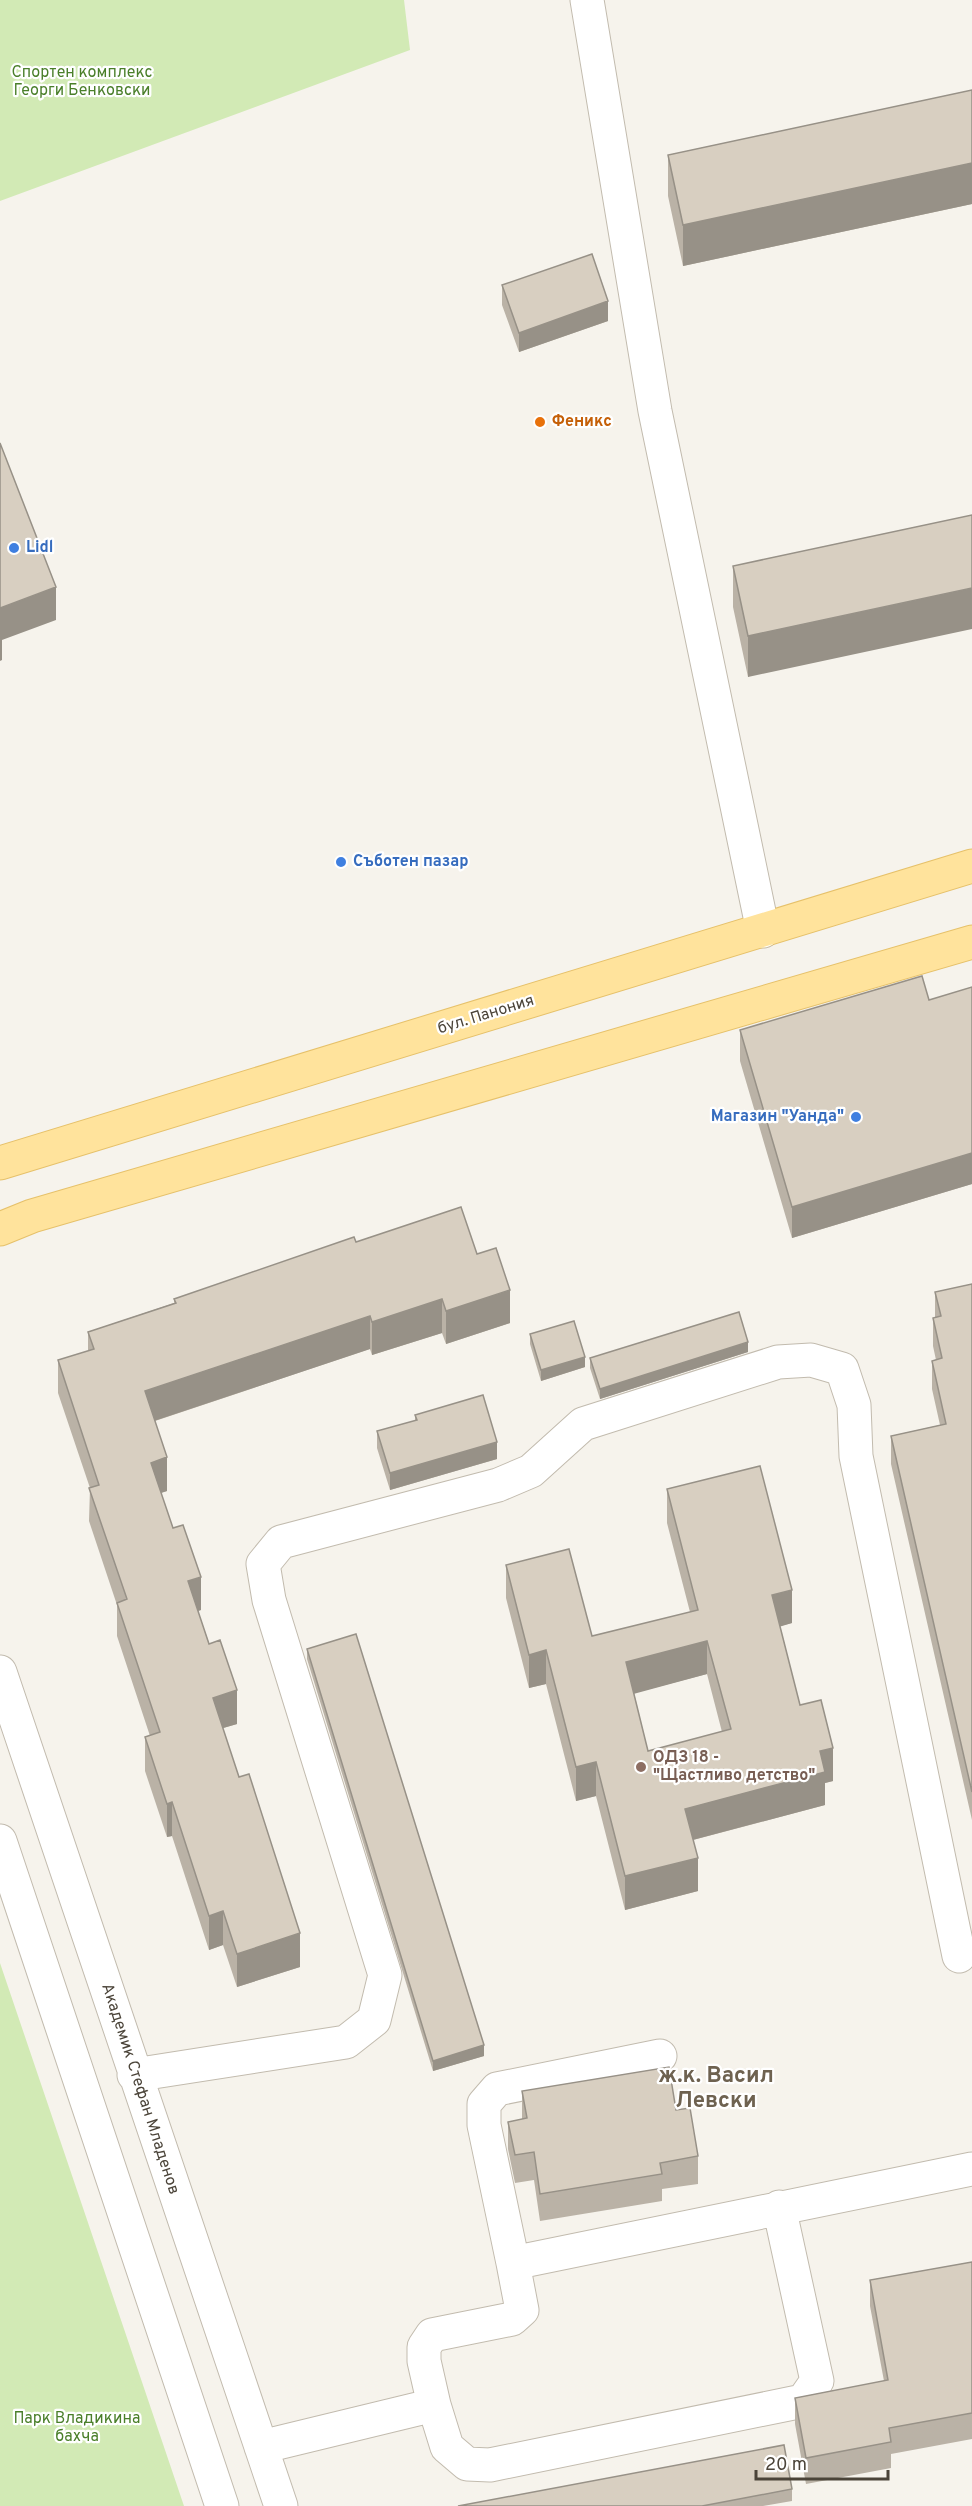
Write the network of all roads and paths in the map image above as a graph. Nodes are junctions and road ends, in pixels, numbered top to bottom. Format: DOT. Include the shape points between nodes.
graph roads {
  1 [pos="587,0"];
  2 [pos="972,866"];
  3 [pos="763,931"];
  4 [pos="972,942"];
  5 [pos="0,1163"];
  6 [pos="0,1229"];
  7 [pos="0,1672"];
  8 [pos="0,1840"];
  9 [pos="959,1956"];
  10 [pos="660,2056"];
  11 [pos="134,2075"];
  12 [pos="972,2169"];
  13 [pos="778,2207"];
  14 [pos="513,2263"];
  15 [pos="435,2405"];
  16 [pos="261,2447"];
  17 [pos="222,2506"];
  18 [pos="281,2506"];
  1 -- 3 [label="street" via="655,411"];
  2 -- 3 [label="main road, бул. Панония"];
  3 -- 5 [label="main road, бул. Панония"];
  4 -- 6 [label="main road" via="32,1216"];
  7 -- 11 [label="street, Академик Стефан Младенов"];
  8 -- 17 [label="street"];
  9 -- 11 [label="street" via="856,1456 854,1406 842,1369 811,1360 778,1362 584,1424 531,1471 498,1485 281,1542 263,1564 269,1600 385,1975 374,2020 346,2042"];
  10 -- 14 [label="street" via="496,2089 484,2104 484,2125"];
  11 -- 16 [label="street, Академик Стефан Младенов"];
  12 -- 13 [label="street"];
  13 -- 14 [label="street"];
  13 -- 15 [label="street" via="817,2381 803,2401 490,2464 467,2464 447,2447"];
  14 -- 15 [label="street" via="522,2310 512,2319 432,2335 424,2347"];
  15 -- 16 [label="street"];
  16 -- 18 [label="street, Академик Стефан Младенов"];
}
